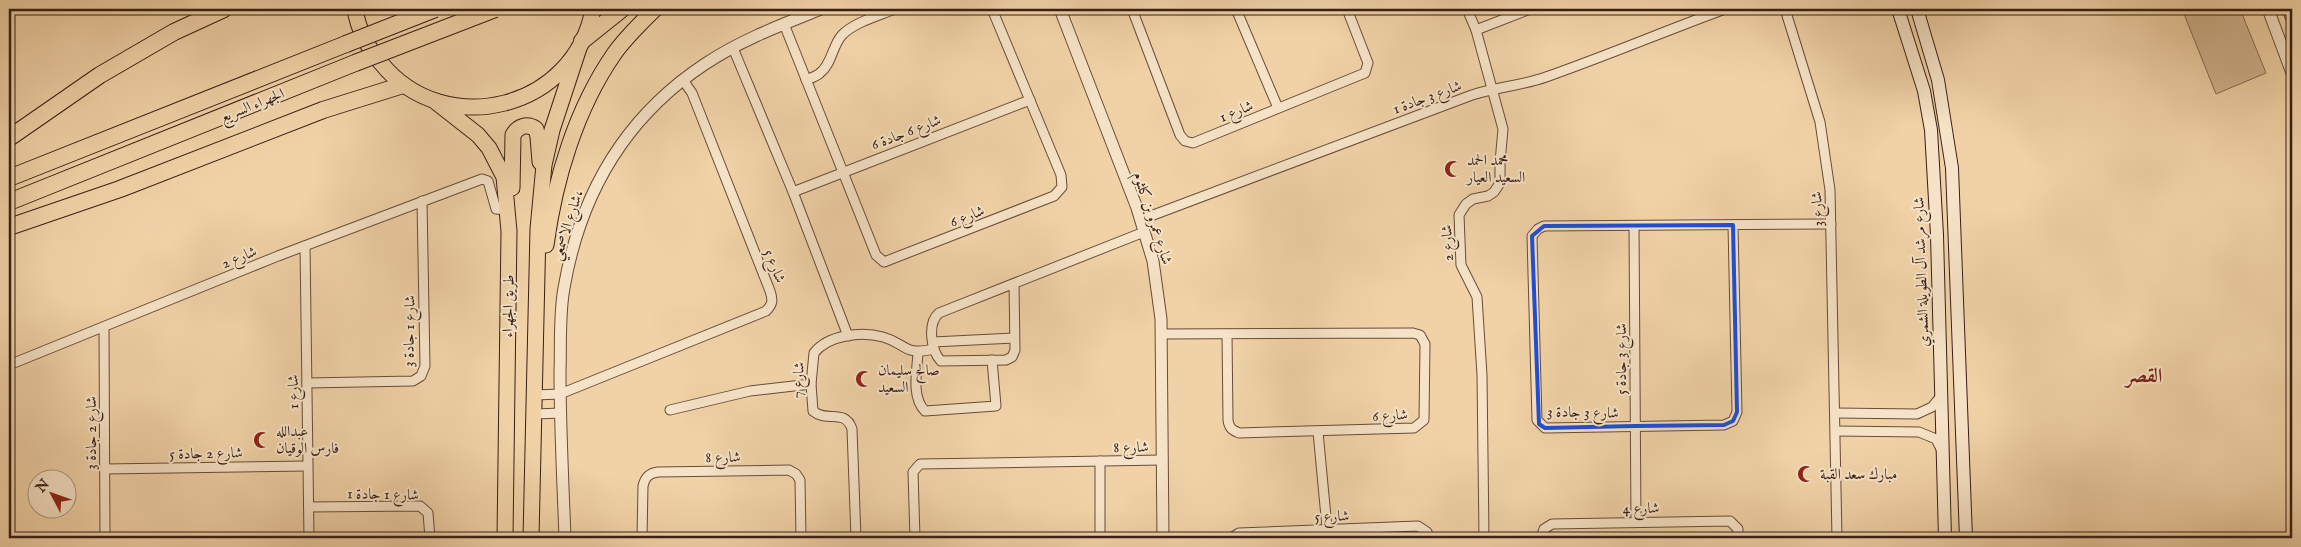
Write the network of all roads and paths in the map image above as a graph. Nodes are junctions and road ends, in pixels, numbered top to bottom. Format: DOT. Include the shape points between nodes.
graph roads {
  1 [pos="214,9"];
  2 [pos="224,9"];
  3 [pos="355,9"];
  4 [pos="435,9"];
  5 [pos="495,9"];
  6 [pos="594,9"];
  7 [pos="622,9"];
  8 [pos="655,9"];
  9 [pos="821,9"];
  10 [pos="895,9"];
  11 [pos="992,9"];
  12 [pos="1060,9"];
  13 [pos="1132,9"];
  14 [pos="1236,9"];
  15 [pos="1347,9"];
  16 [pos="1467,9"];
  17 [pos="1530,9"];
  18 [pos="1725,9"];
  19 [pos="1785,9"];
  20 [pos="1898,9"];
  21 [pos="1917,9"];
  22 [pos="2268,9"];
  23 [pos="2288,9"];
  24 [pos="2292,19"];
  25 [pos="199,20"];
  26 [pos="784,24"];
  27 [pos="1476,30"];
  28 [pos="581,44"];
  29 [pos="733,48"];
  30 [pos="2292,73"];
  31 [pos="684,80"];
  32 [pos="806,80"];
  33 [pos="403,85"];
  34 [pos="1492,88"];
  35 [pos="1030,100"];
  36 [pos="436,102"];
  37 [pos="1278,108"];
  38 [pos="9,138"];
  39 [pos="841,172"];
  40 [pos="9,178"];
  41 [pos="793,192"];
  42 [pos="422,201"];
  43 [pos="9,202"];
  44 [pos="508,210"];
  45 [pos="1140,220"];
  46 [pos="1831,224"];
  47 [pos="1733,225"];
  48 [pos="1634,226"];
  49 [pos="9,227"];
  50 [pos="538,229"];
  51 [pos="509,231"];
  52 [pos="1144,232"];
  53 [pos="304,246"];
  54 [pos="1938,260"];
  55 [pos="1014,285"];
  56 [pos="1956,304"];
  57 [pos="537,320"];
  58 [pos="104,328"];
  59 [pos="1161,334"];
  60 [pos="1227,334"];
  61 [pos="848,336"];
  62 [pos="1014,338"];
  63 [pos="933,346"];
  64 [pos="918,353"];
  65 [pos="992,360"];
  66 [pos="9,365"];
  67 [pos="307,383"];
  68 [pos="811,384"];
  69 [pos="560,394"];
  70 [pos="535,395"];
  71 [pos="1940,396"];
  72 [pos="670,410"];
  73 [pos="561,413"];
  74 [pos="1836,413"];
  75 [pos="535,414"];
  76 [pos="1635,426"];
  77 [pos="1836,431"];
  78 [pos="1318,432"];
  79 [pos="1942,450"];
  80 [pos="1162,460"];
  81 [pos="1100,461"];
  82 [pos="307,466"];
  83 [pos="105,469"];
  84 [pos="309,507"];
  85 [pos="1636,522"];
  86 [pos="1328,534"];
  87 [pos="105,538"];
  88 [pos="309,538"];
  89 [pos="430,538"];
  90 [pos="505,538"];
  91 [pos="531,538"];
  92 [pos="565,538"];
  93 [pos="642,538"];
  94 [pos="801,538"];
  95 [pos="856,538"];
  96 [pos="915,538"];
  97 [pos="1100,538"];
  98 [pos="1163,538"];
  99 [pos="1232,538"];
  100 [pos="1428,538"];
  101 [pos="1484,538"];
  102 [pos="1541,538"];
  103 [pos="1738,538"];
  104 [pos="1837,538"];
  105 [pos="1945,538"];
  106 [pos="1966,538"];
  1 -- 25 [label="highway"];
  2 -- 25 [label="highway"];
  3 -- 33 [label="highway" via="363,36 374,55"];
  4 -- 40 [label="highway, الجهراء السريع, bridge"];
  5 -- 43 [label="highway, الجهراء السريع, bridge"];
  6 -- 28 [label="highway, طريق الجهراء"];
  7 -- 28 [label="highway"];
  8 -- 57 [label="highway" via="614,54 573,136 549,222"];
  9 -- 26 [label="street, شارع الاصمعي،"];
  10 -- 32 [label="street" via="843,34 821,73"];
  11 -- 35 [label="street, شارع 6"];
  12 -- 45 [label="street, شارع عمرو بن كلثوم"];
  13 -- 37 [label="street, شارع 1" via="1180,135 1186,141 1193,143"];
  14 -- 37 [label="street"];
  15 -- 37 [label="street, شارع 1" via="1368,63 1365,73"];
  16 -- 27 [label="street, شارع 2"];
  17 -- 27 [label="street"];
  18 -- 34 [label="street, شارع 3 جادة 1" via="1545,78 1508,88"];
  19 -- 46 [label="street, شارع 3" via="1820,122 1830,190"];
  20 -- 54 [label="main road, شارع مرشد آل الطويلة الشمري" via="1924,91 1930,130"];
  21 -- 56 [label="main road" via="1930,46 1946,121 1952,168"];
  22 -- 30 [label="street"];
  23 -- 24 [label="street"];
  25 -- 38 [label="highway" via="100,75"];
  26 -- 29 [label="street, شارع الاصمعي،"];
  26 -- 32 [label="street, شارع 6"];
  27 -- 34 [label="street, شارع 2"];
  28 -- 36 [label="highway" via="567,65 552,79 516,100 475,108"];
  28 -- 50 [label="highway, طريق الجهراء" via="552,130 544,165"];
  29 -- 31 [label="street, شارع الاصمعي،"];
  29 -- 41 [label="street"];
  31 -- 69 [label="street, شارع الاصمعي،" via="659,101 618,149 598,180 586,207 564,290"];
  31 -- 69 [label="street, شارع 5" via="692,93 772,302 766,310"];
  32 -- 39 [label="street, شارع 6"];
  33 -- 36 [label="highway"];
  33 -- 49 [label="highway" via="323,110 120,189"];
  34 -- 45 [label="street, شارع 3 جادة 1"];
  34 -- 101 [label="street, شارع 2" via="1503,129 1500,183 1488,196 1466,204 1459,214 1461,265 1477,297 1482,375"];
  35 -- 39 [label="street, شارع 6 جادة 6"];
  35 -- 39 [label="street, شارع 6" via="1061,175 1062,184 1057,194 889,261 882,261 876,255"];
  36 -- 44 [label="highway, طريق الجهراء" via="490,148 504,177"];
  39 -- 41 [label="street, شارع 6 جادة 6"];
  41 -- 61 [label="street"];
  42 -- 44 [label="street, شارع 2" via="482,179 488,181 496,209"];
  42 -- 53 [label="street, شارع 2"];
  42 -- 67 [label="street, شارع 1 جادة 3" via="425,366 421,376 413,381"];
  44 -- 51 [label="highway, طريق الجهراء"];
  45 -- 52 [label="street, شارع عمرو بن كلثوم"];
  46 -- 47 [label="street, شارع 3 جادة 3"];
  46 -- 74 [label="street, شارع 3"];
  47 -- 48 [label="street, شارع 3 جادة 3"];
  47 -- 76 [label="street, شارع 3 جادة 3" via="1736,417 1724,425"];
  48 -- 76 [label="street, شارع 3 جادة 5"];
  48 -- 76 [label="street, شارع 3 جادة 3" via="1544,226 1532,236 1539,424 1544,428"];
  50 -- 51 [label="highway" via="538,136 536,129 526,125 518,128 513,136"];
  50 -- 57 [label="highway, طريق الجهراء"];
  51 -- 90 [label="highway, طريق الجهراء"];
  52 -- 55 [label="street"];
  52 -- 59 [label="street, شارع عمرو بن كلثوم" via="1153,261"];
  53 -- 58 [label="street, شارع 2"];
  53 -- 67 [label="street, شارع 1"];
  54 -- 56 [label="main road" via="1944,259 1952,265 1952,290"];
  54 -- 71 [label="main road, شارع مرشد آل الطويلة الشمري"];
  55 -- 62 [label="street"];
  55 -- 63 [label="street" via="939,313 933,322"];
  56 -- 106 [label="main road"];
  57 -- 70 [label="highway, طريق الجهراء"];
  58 -- 66 [label="street, شارع 2"];
  58 -- 83 [label="street, شارع 2 جادة 3"];
  59 -- 60 [label="street, شارع 6"];
  59 -- 80 [label="street, شارع عمرو بن كلثوم"];
  60 -- 78 [label="street, شارع 6" via="1228,420 1231,428 1239,433"];
  60 -- 78 [label="street, شارع 6" via="1414,333 1423,338 1426,416 1420,425 1414,428"];
  61 -- 64 [label="street, شارع 7" via="882,337"];
  61 -- 68 [label="street, شارع 7" via="832,338 814,353"];
  62 -- 63 [label="street"];
  62 -- 65 [label="street" via="1012,356 1006,360"];
  63 -- 64 [label="street"];
  63 -- 65 [label="street" via="942,361"];
  64 -- 65 [label="street" via="916,398 925,411 996,406"];
  67 -- 82 [label="street, شارع 1"];
  68 -- 72 [label="street" via="750,391"];
  68 -- 95 [label="street, شارع 7" via="813,411 819,416 846,418 852,429"];
  69 -- 70 [label="street"];
  69 -- 73 [label="street, شارع الاصمعي،"];
  70 -- 75 [label="highway, طريق الجهراء"];
  71 -- 74 [label="street" via="1932,407 1917,414"];
  71 -- 79 [label="main road, شارع مرشد آل الطويلة الشمري"];
  73 -- 75 [label="street"];
  73 -- 92 [label="street, شارع الاصمعي،"];
  74 -- 77 [label="street, شارع 3"];
  75 -- 91 [label="highway, طريق الجهراء"];
  76 -- 85 [label="street, شارع 3 جادة 5"];
  77 -- 79 [label="street" via="1919,432 1936,439"];
  77 -- 104 [label="street, شارع 3"];
  78 -- 86 [label="street"];
  79 -- 105 [label="main road, شارع مرشد آل الطويلة الشمري"];
  80 -- 81 [label="street, شارع 8"];
  80 -- 98 [label="street, شارع عمرو بن كلثوم"];
  81 -- 96 [label="street, شارع 8" via="920,464 913,472"];
  81 -- 97 [label="street, شارع 8"];
  82 -- 83 [label="street, شارع 2 جادة 5"];
  82 -- 84 [label="street, شارع 1"];
  83 -- 87 [label="street, شارع 2 جادة 3"];
  84 -- 88 [label="street, شارع 1"];
  84 -- 89 [label="street, شارع 1 جادة 1" via="420,506 428,513"];
  85 -- 102 [label="street, شارع 4" via="1552,524 1544,529"];
  85 -- 103 [label="street, شارع 4" via="1730,522 1738,529"];
  86 -- 99 [label="street, شارع 5" via="1239,533"];
  86 -- 100 [label="street, شارع 5" via="1418,526 1427,532"];
  93 -- 94 [label="street, شارع 8" via="643,486 650,474 790,470 800,480"];
}
